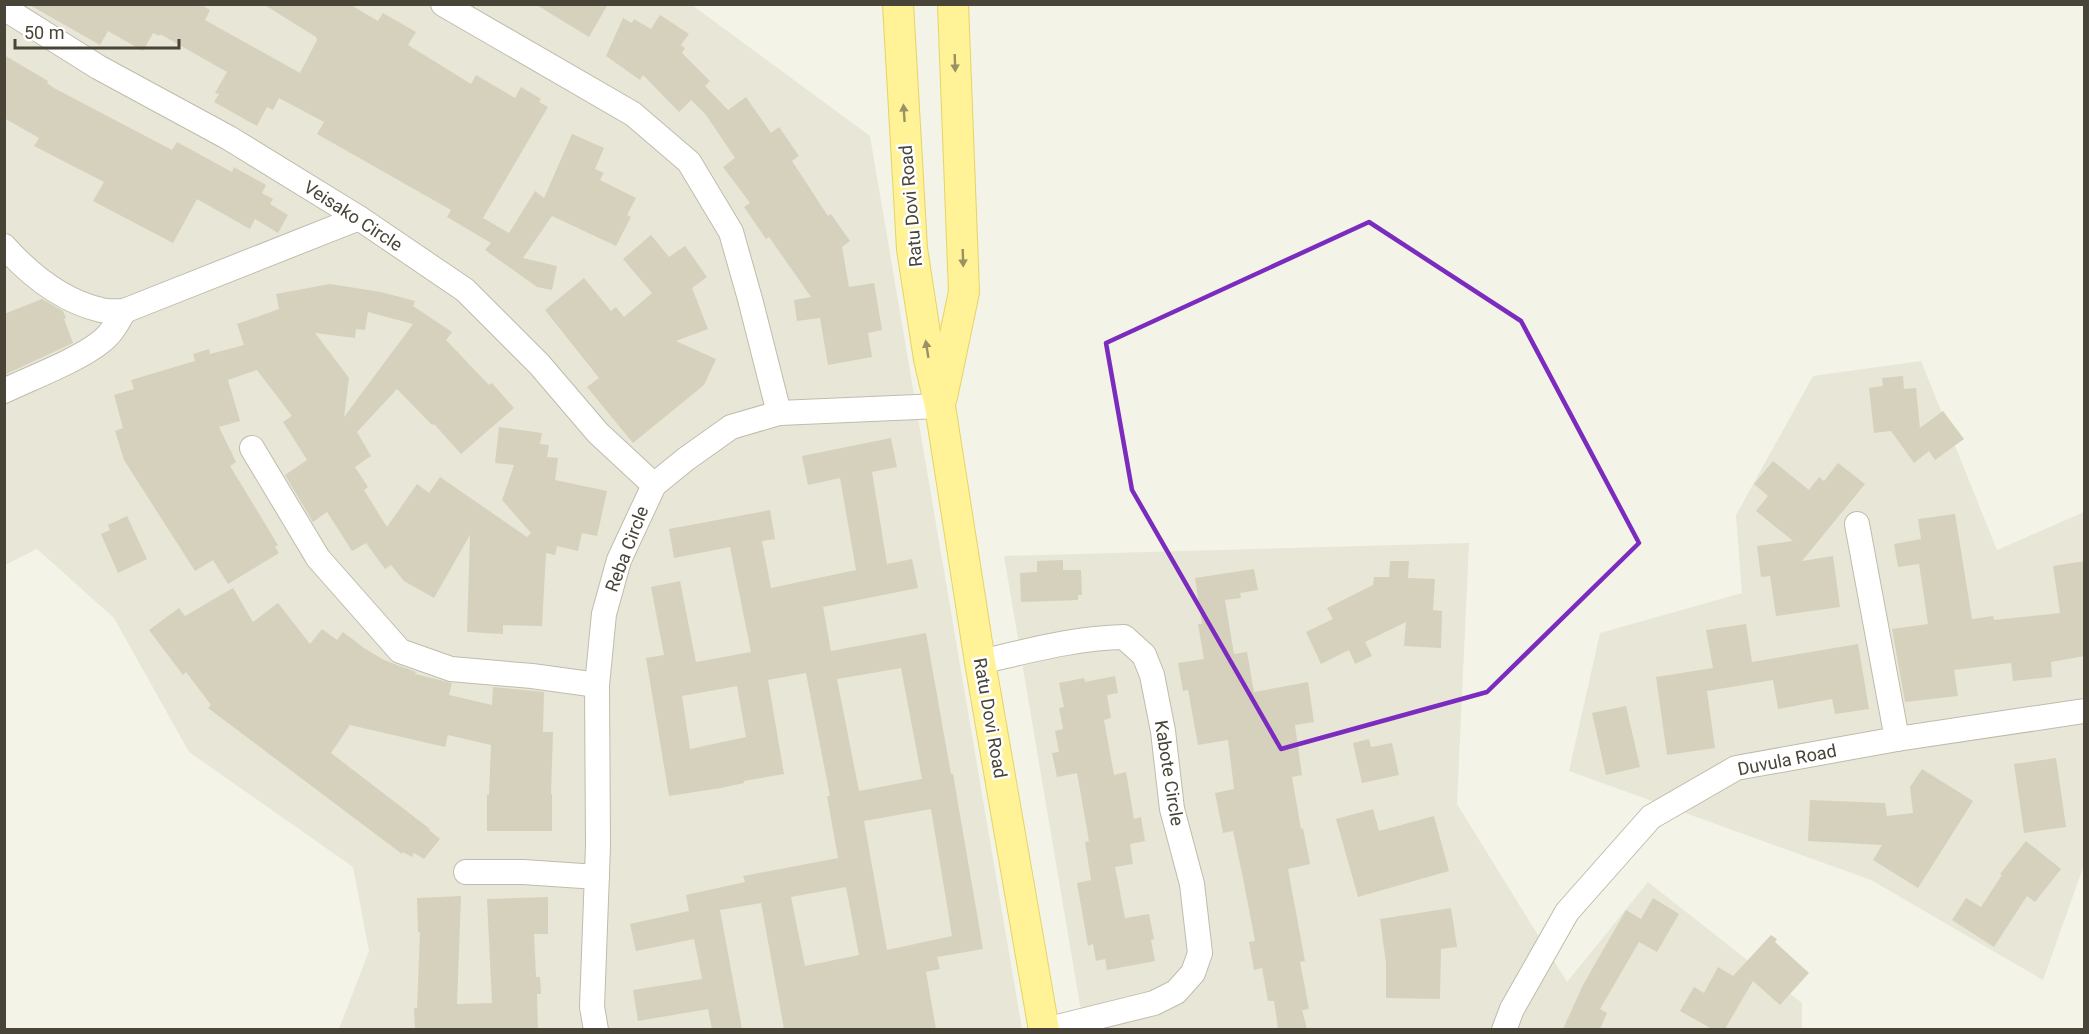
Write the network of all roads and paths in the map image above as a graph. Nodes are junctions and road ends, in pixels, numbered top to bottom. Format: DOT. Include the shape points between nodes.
graph roads {
  1 [pos="443,4"];
  2 [pos="898,4"];
  3 [pos="953,4"];
  4 [pos="4,8"];
  5 [pos="359,218"];
  6 [pos="4,246"];
  7 [pos="124,311"];
  8 [pos="4,391"];
  9 [pos="940,406"];
  10 [pos="779,413"];
  11 [pos="252,448"];
  12 [pos="654,485"];
  13 [pos="1857,525"];
  14 [pos="980,662"];
  15 [pos="597,685"];
  16 [pos="2085,711"];
  17 [pos="1897,739"];
  18 [pos="466,872"];
  19 [pos="597,877"];
  20 [pos="596,1029"];
  21 [pos="1045,1029"];
  22 [pos="1504,1029"];
  1 -- 10 [label="street" via="633,114 689,162 730,232"];
  9 -- 2 [label="main road, Ratu Dovi Road, one-way" via="912,249"];
  3 -- 9 [label="main road, Ratu Dovi Road, one-way" via="964,292"];
  4 -- 5 [label="street, Veisako Circle" via="98,68 229,138"];
  5 -- 7 [label="street"];
  5 -- 12 [label="street, Veisako Circle" via="465,290 539,364 598,433"];
  6 -- 7 [label="street" via="32,274 60,293 101,310"];
  7 -- 8 [label="street" via="111,331 93,347"];
  9 -- 10 [label="street, Reba Circle"];
  9 -- 14 [label="main road, Ratu Dovi Road"];
  10 -- 12 [label="street, Reba Circle" via="731,427"];
  11 -- 15 [label="street" via="318,558 400,651 451,669"];
  12 -- 15 [label="street, Reba Circle" via="619,560 604,614"];
  13 -- 17 [label="street"];
  14 -- 21 [label="main road, Ratu Dovi Road"];
  14 -- 21 [label="street, Kabote Circle" via="1096,638 1124,638 1144,655 1163,731 1172,809 1192,884 1200,953 1193,973 1176,992 1154,1003"];
  15 -- 19 [label="street, Reba Circle"];
  16 -- 17 [label="street, Duvula Road"];
  17 -- 22 [label="street, Duvula Road" via="1736,768 1651,817 1567,912"];
  18 -- 19 [label="street"];
  19 -- 20 [label="street, Reba Circle" via="592,1007"];
}
